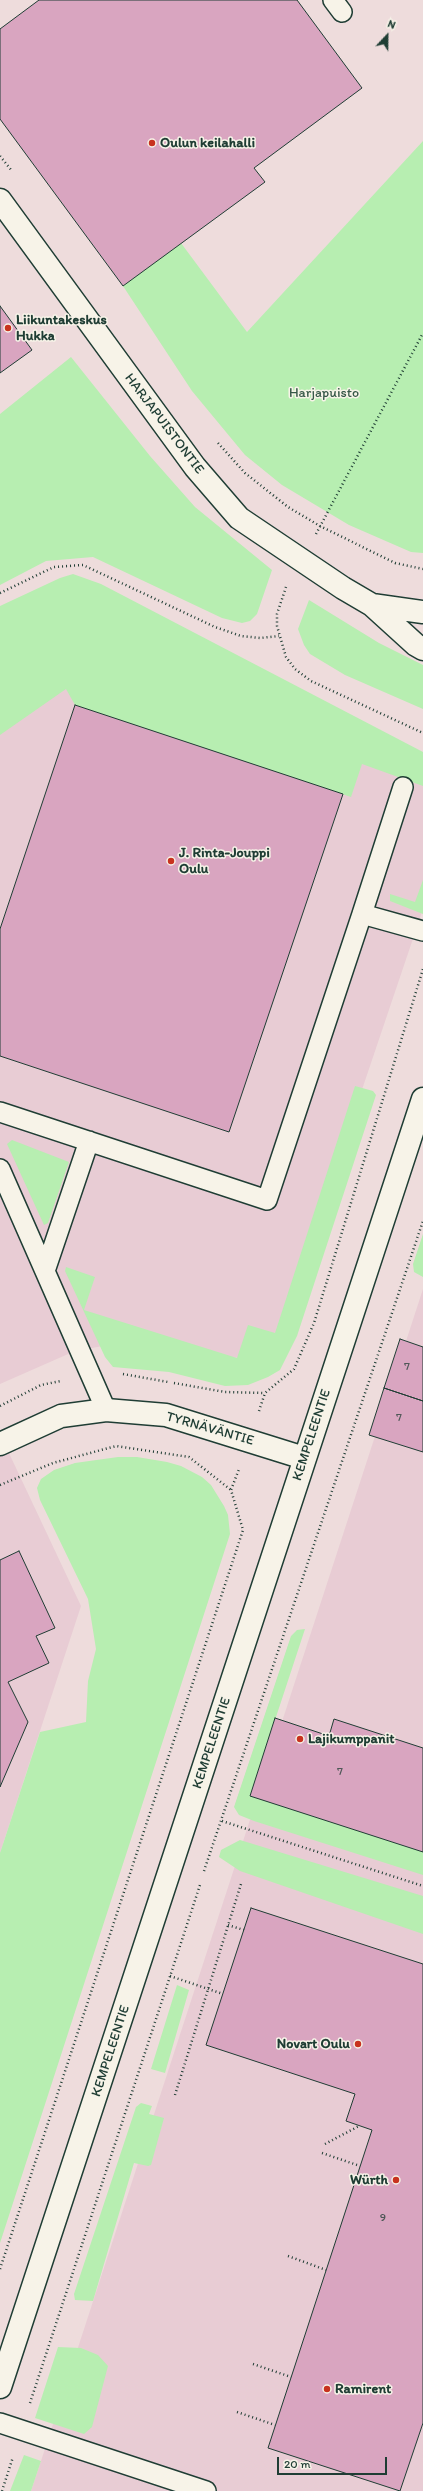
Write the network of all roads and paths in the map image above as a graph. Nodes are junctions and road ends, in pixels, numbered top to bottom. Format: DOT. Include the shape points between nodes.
graph roads {
  1 [pos="0,200"];
  2 [pos="423,333"];
  3 [pos="320,526"];
  4 [pos="301,561"];
  5 [pos="423,569"];
  6 [pos="0,593"];
  7 [pos="372,605"];
  8 [pos="423,612"];
  9 [pos="279,636"];
  10 [pos="423,649"];
  11 [pos="423,733"];
  12 [pos="403,787"];
  13 [pos="362,914"];
  14 [pos="423,931"];
  15 [pos="423,969"];
  16 [pos="423,1099"];
  17 [pos="0,1112"];
  18 [pos="89,1141"];
  19 [pos="0,1169"];
  20 [pos="423,1221"];
  21 [pos="45,1271"];
  22 [pos="106,1410"];
  23 [pos="249,1440"];
  24 [pos="0,1444"];
  25 [pos="304,1458"];
  26 [pos="0,1485"];
  27 [pos="232,1490"];
  28 [pos="190,1810"];
  29 [pos="221,1821"];
  30 [pos="204,1872"];
  31 [pos="201,1880"];
  32 [pos="240,1884"];
  33 [pos="423,1886"];
  34 [pos="228,1925"];
  35 [pos="244,1930"];
  36 [pos="170,1976"];
  37 [pos="208,1989"];
  38 [pos="223,1994"];
  39 [pos="175,2095"];
  40 [pos="359,2126"];
  41 [pos="325,2144"];
  42 [pos="322,2153"];
  43 [pos="360,2166"];
  44 [pos="288,2256"];
  45 [pos="0,2269"];
  46 [pos="326,2270"];
  47 [pos="253,2364"];
  48 [pos="291,2377"];
  49 [pos="0,2387"];
  50 [pos="237,2412"];
  51 [pos="0,2423"];
  52 [pos="275,2425"];
  53 [pos="22,2430"];
  54 [pos="2,2491"];
  55 [pos="206,2491"];
  1 -- 4 [label="street, HARJAPUISTONTIE" via="195,467 239,518"];
  2 -- 3 [label="path"];
  3 -- 4 [label="path"];
  3 -- 5 [label="path" via="395,562"];
  4 -- 7 [label="street, HARJAPUISTONTIE"];
  4 -- 9 [label="path" via="283,594 277,614"];
  6 -- 9 [label="path" via="54,567 83,565 215,627 241,636"];
  7 -- 8 [label="street, HARJAPUISTONTIE"];
  7 -- 10 [label="street, HARJAPUISTONTIE"];
  9 -- 11 [label="path" via="286,657 295,669 311,681"];
  12 -- 13 [label="lane"];
  13 -- 14 [label="lane"];
  13 -- 18 [label="lane" via="268,1200"];
  15 -- 23 [label="path" via="314,1323 294,1369 265,1393"];
  16 -- 25 [label="street, KEMPELEENTIE"];
  17 -- 18 [label="lane"];
  18 -- 21 [label="lane"];
  19 -- 21 [label="lane"];
  20 -- 29 [label="path"];
  21 -- 22 [label="lane"];
  22 -- 23 [label="street, TYRNÄVÄNTIE" via="166,1415"];
  22 -- 24 [label="street, TYRNÄVÄNTIE" via="61,1416"];
  23 -- 25 [label="street, TYRNÄVÄNTIE"];
  23 -- 27 [label="path"];
  25 -- 28 [label="street, KEMPELEENTIE"];
  26 -- 27 [label="path" via="53,1463 116,1446 189,1457"];
  27 -- 45 [label="path" via="243,1530"];
  28 -- 29 [label="path"];
  28 -- 49 [label="street, KEMPELEENTIE"];
  29 -- 30 [label="path"];
  29 -- 33 [label="path"];
  31 -- 36 [label="path"];
  32 -- 34 [label="path"];
  34 -- 35 [label="path"];
  34 -- 37 [label="path"];
  36 -- 37 [label="path"];
  36 -- 53 [label="path"];
  37 -- 38 [label="path"];
  37 -- 39 [label="path"];
  40 -- 41 [label="path"];
  42 -- 43 [label="path"];
  44 -- 46 [label="path"];
  47 -- 48 [label="path"];
  50 -- 52 [label="path"];
  51 -- 53 [label="lane"];
  53 -- 54 [label="path"];
  53 -- 55 [label="lane"];
}
